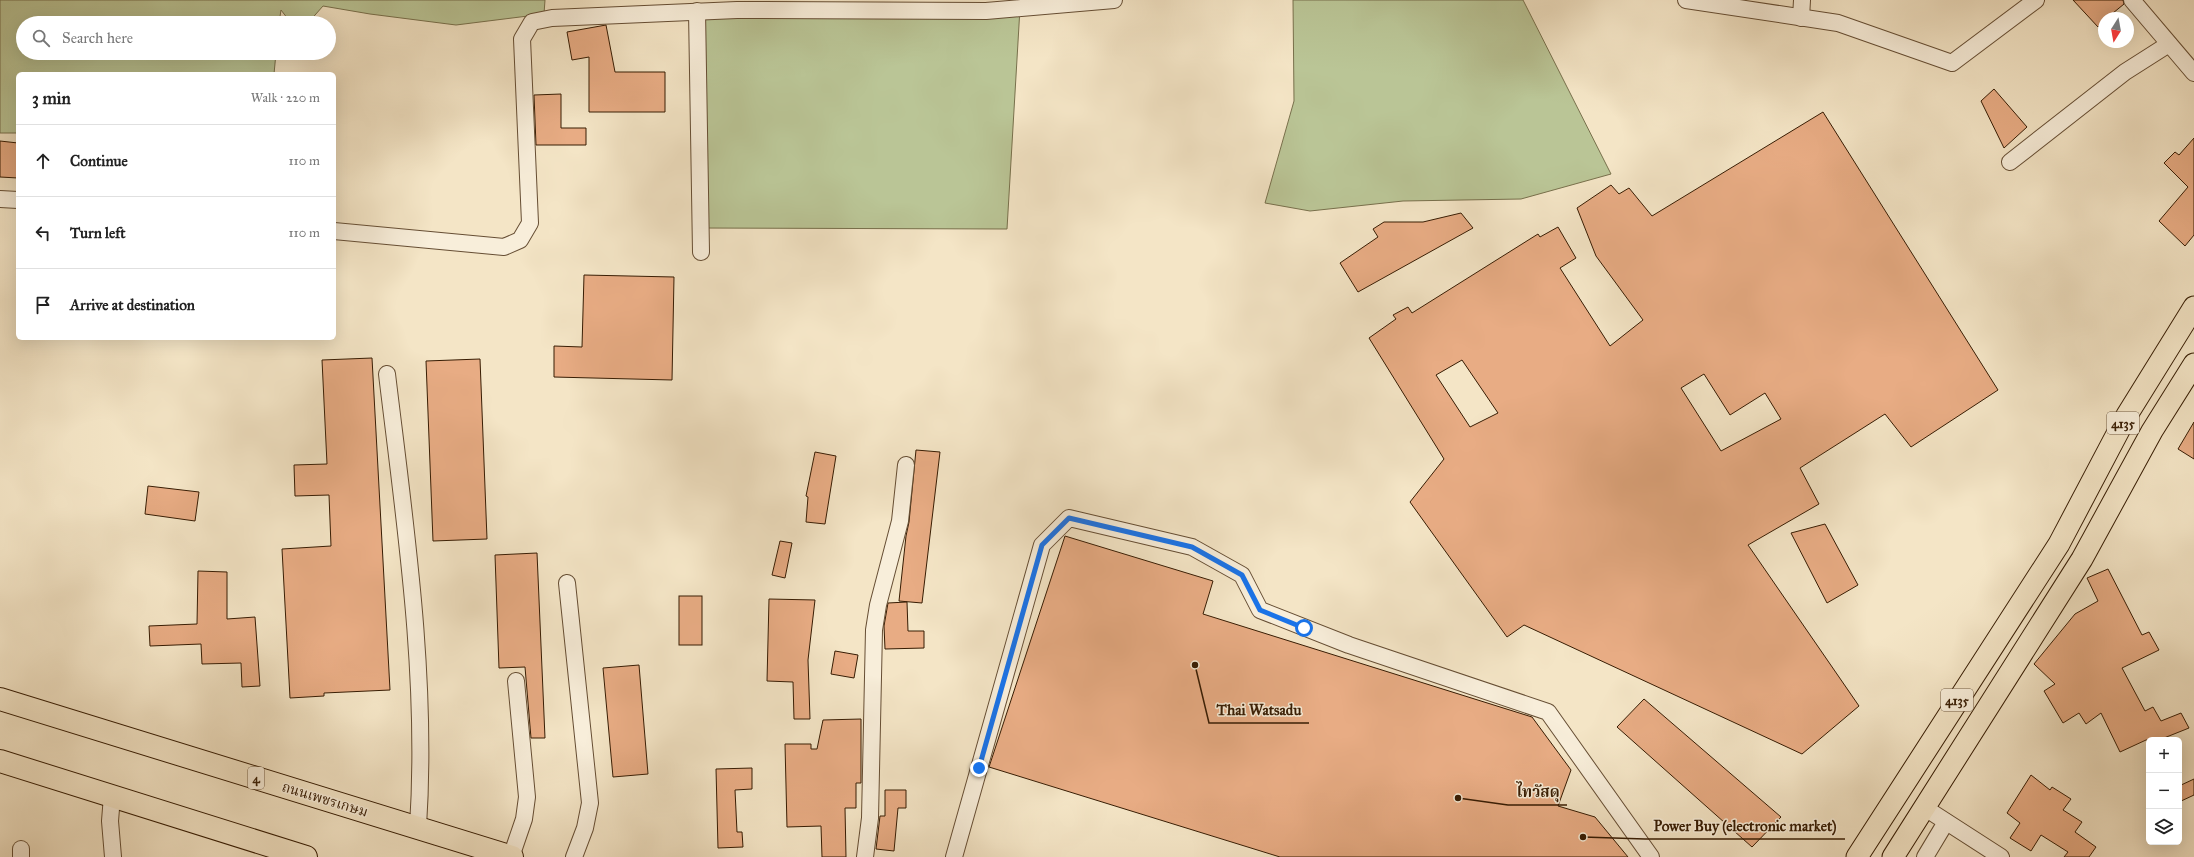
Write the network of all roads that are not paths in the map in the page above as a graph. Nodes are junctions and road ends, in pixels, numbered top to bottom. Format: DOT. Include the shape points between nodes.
graph roads {
  1 [pos="1114,0"];
  2 [pos="1686,0"];
  3 [pos="1802,0"];
  4 [pos="2036,0"];
  5 [pos="2132,0"];
  6 [pos="737,5"];
  7 [pos="697,11"];
  8 [pos="1801,18"];
  9 [pos="2169,44"];
  10 [pos="2194,73"];
  11 [pos="2010,162"];
  12 [pos="0,199"];
  13 [pos="16,200"];
  14 [pos="336,231"];
  15 [pos="701,252"];
  16 [pos="2194,307"];
  17 [pos="2194,364"];
  18 [pos="387,374"];
  19 [pos="906,465"];
  20 [pos="567,583"];
  21 [pos="516,681"];
  22 [pos="0,699"];
  23 [pos="0,762"];
  24 [pos="112,796"];
  25 [pos="1925,808"];
  26 [pos="1946,822"];
  27 [pos="418,827"];
  28 [pos="113,857"];
  29 [pos="306,857"];
  30 [pos="512,857"];
  31 [pos="574,857"];
  32 [pos="865,857"];
  33 [pos="954,857"];
  34 [pos="1651,857"];
  35 [pos="1857,857"];
  36 [pos="1893,857"];
  37 [pos="1925,857"];
  38 [pos="2001,857"];
  1 -- 6 [label="street" via="986,11"];
  2 -- 8 [label="street"];
  3 -- 8 [label="street"];
  4 -- 8 [label="street" via="1952,63 1838,23"];
  5 -- 9 [label="street"];
  6 -- 7 [label="street"];
  7 -- 14 [label="street" via="552,18 532,22 522,39 530,223 520,240 504,247"];
  7 -- 15 [label="street"];
  9 -- 10 [label="street"];
  9 -- 11 [label="street" via="2125,72"];
  12 -- 13 [label="street"];
  16 -- 35 [label="main road, 4135" via="2127,415 2059,544"];
  17 -- 25 [label="main road, 4135" via="2152,431 2082,559"];
  18 -- 27 [label="street" via="407,543 416,649 421,741"];
  19 -- 32 [label="street" via="895,543 874,630 870,818"];
  20 -- 31 [label="street" via="590,803 585,828"];
  21 -- 30 [label="street" via="526,804"];
  22 -- 27 [label="highway, ถนนเพชรเกษม / 4"];
  23 -- 24 [label="highway"];
  24 -- 28 [label="street" via="110,821"];
  24 -- 29 [label="highway"];
  25 -- 26 [label="street"];
  25 -- 36 [label="main road, 4135"];
  26 -- 37 [label="street"];
  26 -- 38 [label="street"];
  27 -- 30 [label="highway, ถนนเพชรเกษม / 4"];
  33 -- 34 [label="street" via="1042,545 1069,518 1192,547 1242,575 1260,610 1349,645 1548,712"];
}
